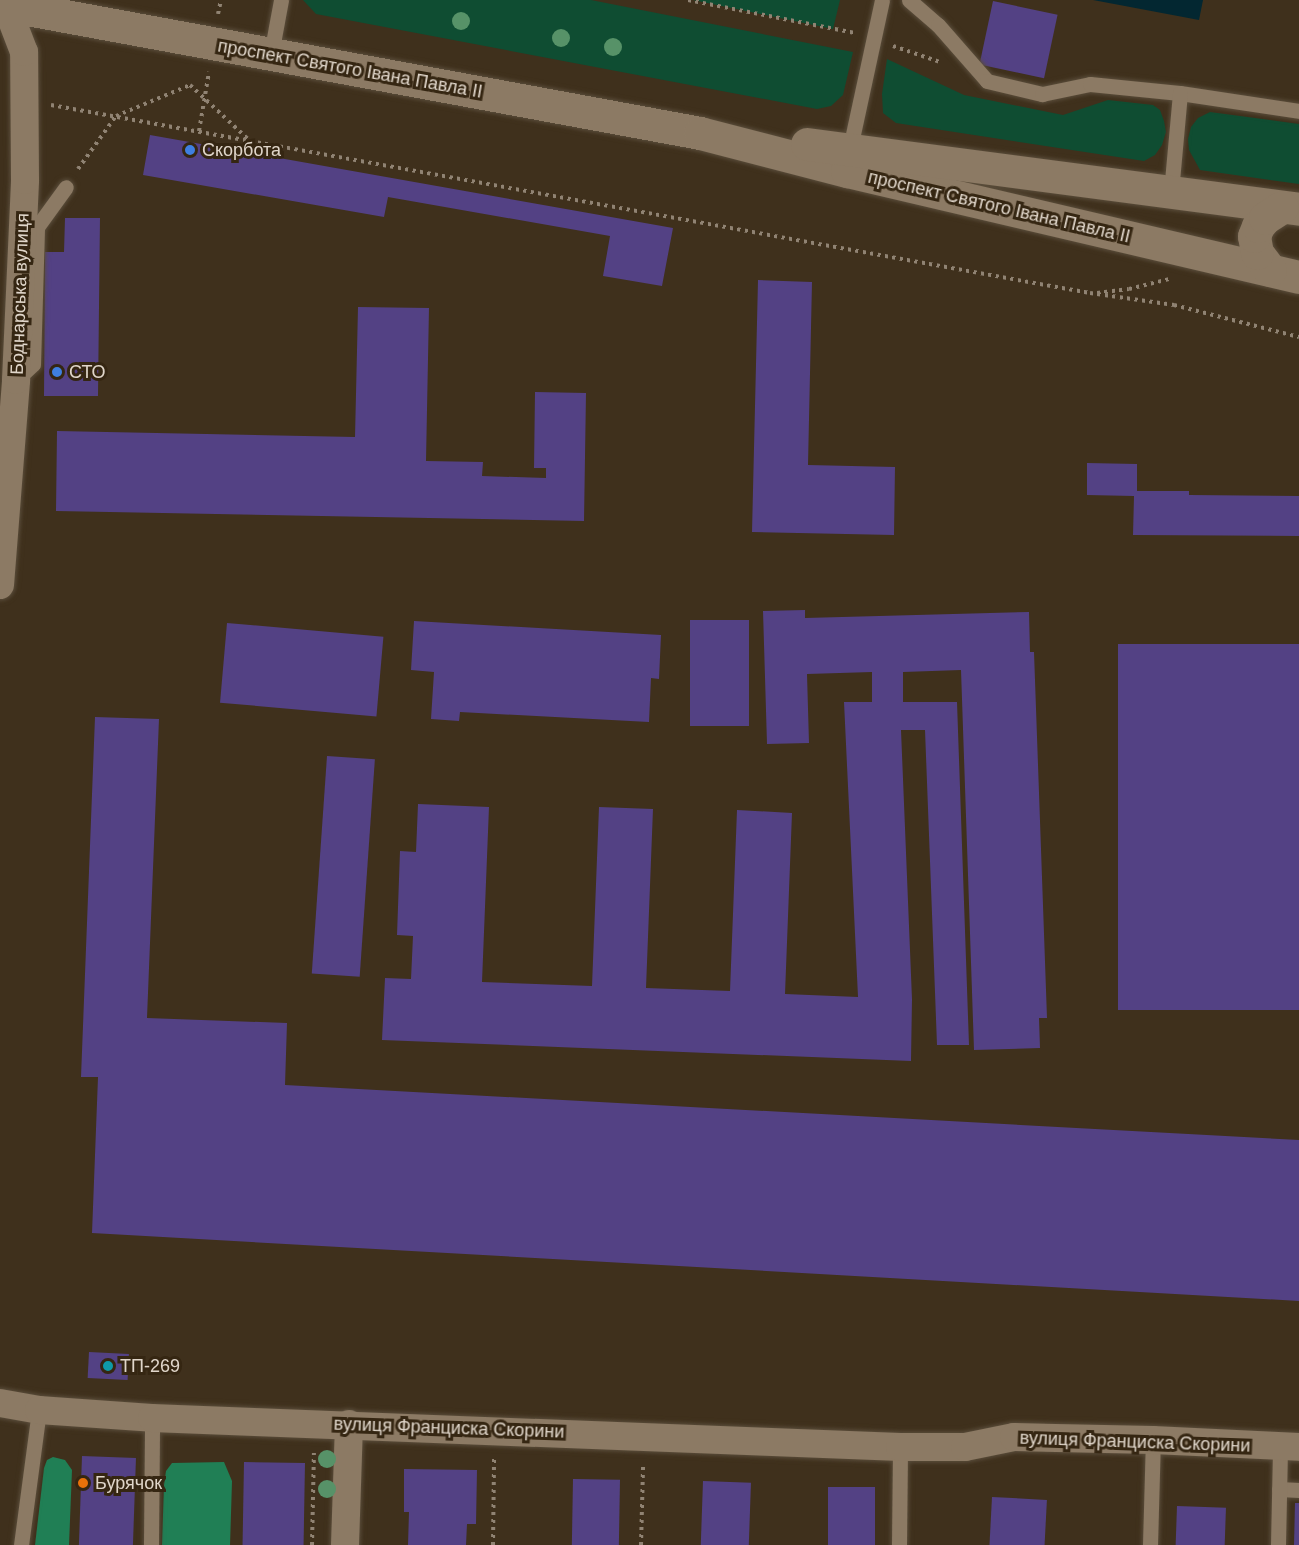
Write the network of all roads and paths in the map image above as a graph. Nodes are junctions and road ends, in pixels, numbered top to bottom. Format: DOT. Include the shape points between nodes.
graph roads {
  1 [pos="281,0"];
  2 [pos="688,0"];
  3 [pos="882,0"];
  4 [pos="909,0"];
  5 [pos="3,4"];
  6 [pos="859,34"];
  7 [pos="271,54"];
  8 [pos="1180,93"];
  9 [pos="24,95"];
  10 [pos="1299,111"];
  11 [pos="116,116"];
  12 [pos="700,133"];
  13 [pos="250,140"];
  14 [pos="850,148"];
  15 [pos="66,188"];
  16 [pos="1171,192"];
  17 [pos="1290,208"];
  18 [pos="1284,274"];
  19 [pos="1299,337"];
  20 [pos="16,380"];
  21 [pos="0,585"];
  22 [pos="0,1403"];
  23 [pos="39,1410"];
  24 [pos="152,1418"];
  25 [pos="349,1424"];
  26 [pos="1153,1440"];
  27 [pos="900,1447"];
  28 [pos="1290,1447"];
  29 [pos="314,1451"];
  30 [pos="643,1459"];
  31 [pos="494,1466"];
  32 [pos="1279,1489"];
  33 [pos="1299,1490"];
  34 [pos="21,1545"];
  35 [pos="151,1545"];
  36 [pos="312,1545"];
  37 [pos="345,1545"];
  38 [pos="493,1545"];
  39 [pos="641,1545"];
  40 [pos="899,1545"];
  41 [pos="1150,1545"];
  42 [pos="1278,1545"];
  1 -- 7 [label="lane"];
  2 -- 6 [label="path"];
  3 -- 14 [label="lane"];
  4 -- 8 [label="lane" via="987,81 1042,94 1089,84"];
  5 -- 7 [label="main road, проспект Святого Івана Павла II"];
  5 -- 9 [label="street, Боднарська вулиця" via="24,52"];
  7 -- 12 [label="main road, проспект Святого Івана Павла II"];
  8 -- 10 [label="lane"];
  8 -- 16 [label="lane"];
  9 -- 11 [label="path"];
  9 -- 20 [label="street, Боднарська вулиця" via="25,180"];
  11 -- 13 [label="path"];
  11 -- 13 [label="path" via="189,85"];
  11 -- 15 [label="path"];
  12 -- 14 [label="main road, проспект Святого Івана Павла II"];
  12 -- 18 [label="main road, проспект Святого Івана Павла II"];
  13 -- 19 [label="path" via="1174,305"];
  14 -- 16 [label="main road, проспект Святого Івана Павла II"];
  15 -- 20 [label="lane" via="37,227 33,364"];
  16 -- 17 [label="main road, проспект Святого Івана Павла II"];
  17 -- 18 [label="main road" via="1265,218 1254,236 1257,253"];
  20 -- 21 [label="street, Боднарська вулиця"];
  22 -- 23 [label="street, вулиця Франциска Скорини"];
  23 -- 24 [label="street, вулиця Франциска Скорини"];
  23 -- 34 [label="lane"];
  24 -- 25 [label="street, вулиця Франциска Скорини"];
  24 -- 35 [label="lane"];
  25 -- 27 [label="street, вулиця Франциска Скорини"];
  25 -- 37 [label="street"];
  26 -- 27 [label="street, вулиця Франциска Скорини" via="1014,1437 965,1447"];
  26 -- 28 [label="street, вулиця Франциска Скорини"];
  26 -- 41 [label="lane"];
  27 -- 40 [label="lane"];
  28 -- 32 [label="lane"];
  29 -- 36 [label="path"];
  30 -- 39 [label="path"];
  31 -- 38 [label="path"];
  32 -- 33 [label="lane"];
  32 -- 42 [label="lane"];
}
